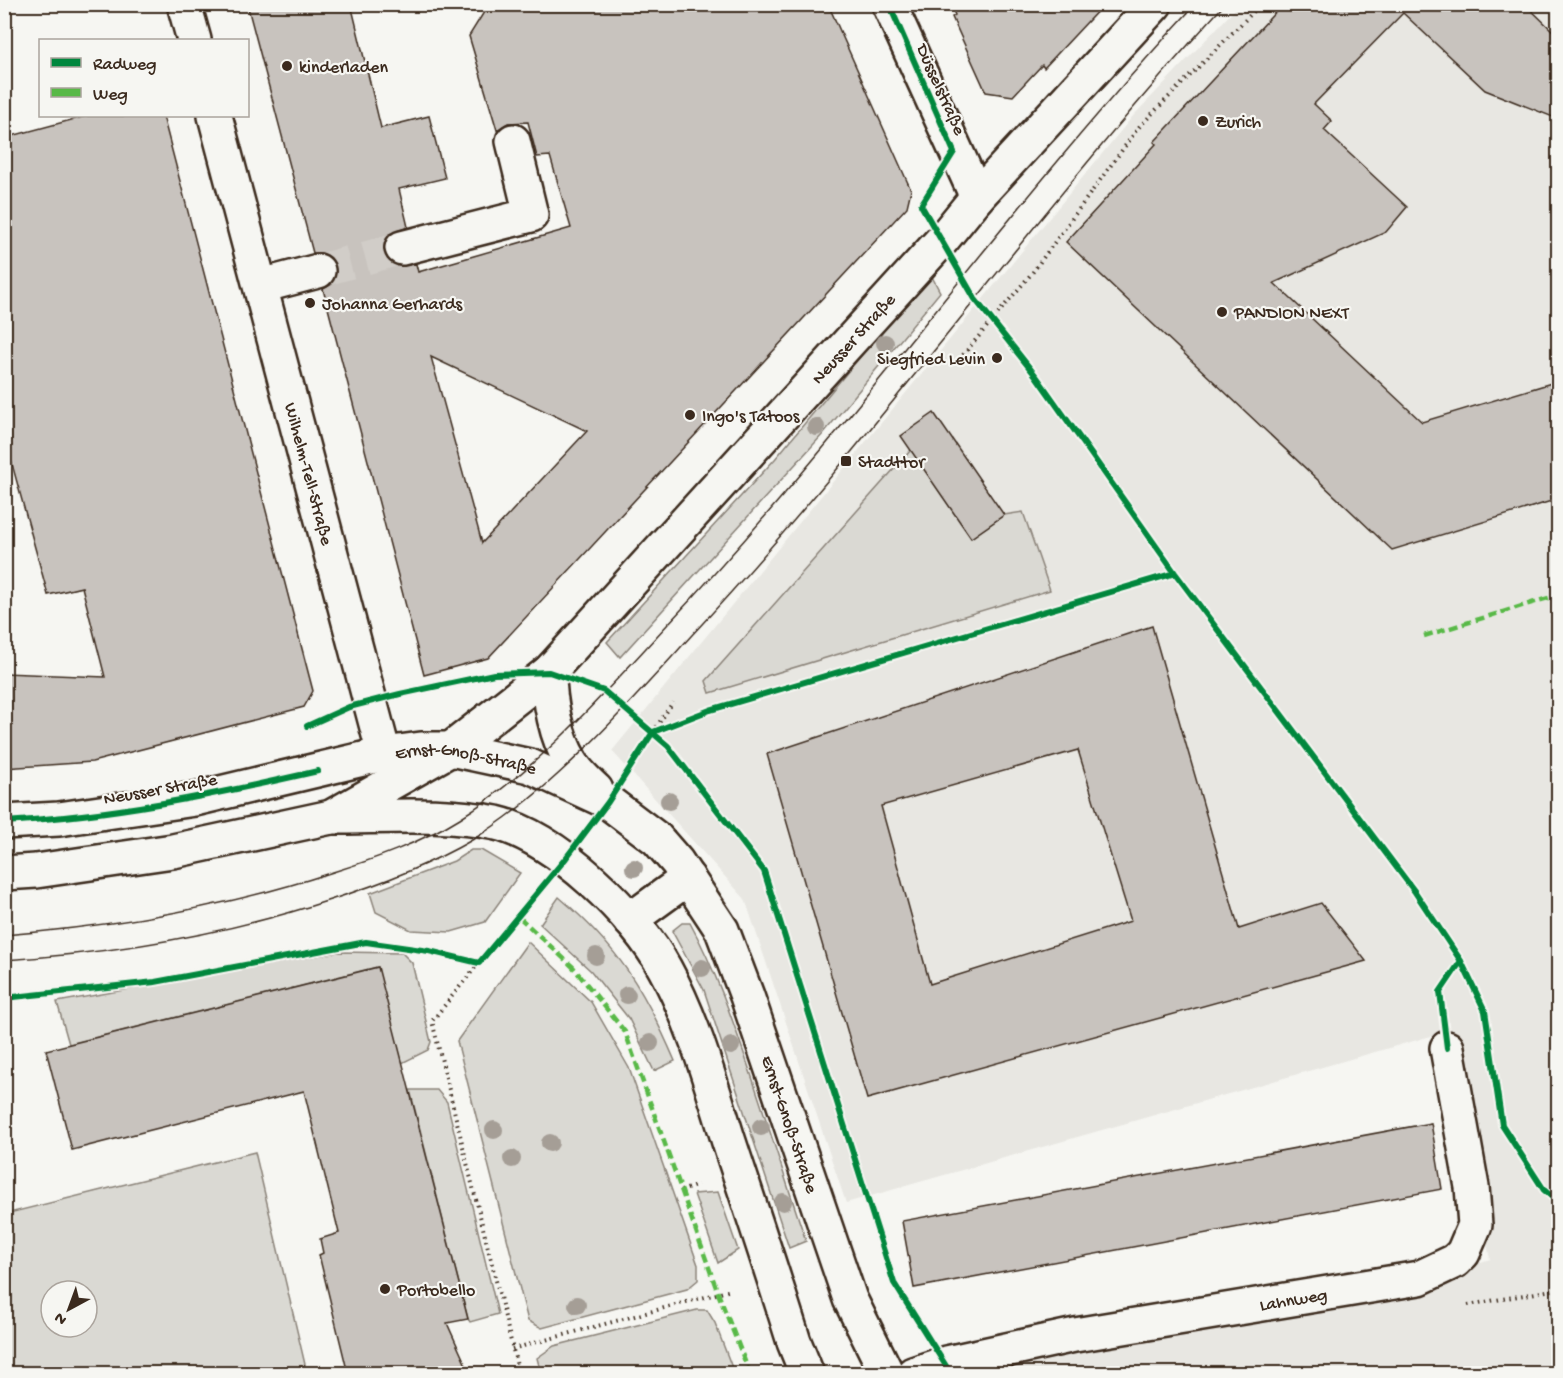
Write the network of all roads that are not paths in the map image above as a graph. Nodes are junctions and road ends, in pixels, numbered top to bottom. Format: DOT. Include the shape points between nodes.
graph roads {
  1 [pos="184,4"];
  2 [pos="889,4"];
  3 [pos="1155,4"];
  4 [pos="194,39"];
  5 [pos="215,117"];
  6 [pos="513,141"];
  7 [pos="977,197"];
  8 [pos="402,248"];
  9 [pos="318,271"];
  10 [pos="261,286"];
  11 [pos="549,672"];
  12 [pos="451,748"];
  13 [pos="384,754"];
  14 [pos="608,802"];
  15 [pos="330,817"];
  16 [pos="4,822"];
  17 [pos="4,873"];
  18 [pos="688,878"];
  19 [pos="630,920"];
  20 [pos="1447,1048"];
  21 [pos="807,1374"];
  22 [pos="887,1374"];
  23 [pos="913,1374"];
  1 -- 4 [label="street"];
  2 -- 7 [label="street, Düsselstraße"];
  3 -- 7 [label="street, Neusser Straße"];
  5 -- 10 [label="street, Wilhelm-Tell-Straße"];
  6 -- 8 [label="street" via="531,215"];
  7 -- 11 [label="street, Neusser Straße"];
  9 -- 10 [label="street"];
  10 -- 13 [label="street, Wilhelm-Tell-Straße"];
  11 -- 12 [label="street, Neusser Straße"];
  11 -- 14 [label="street" via="549,693 570,761"];
  12 -- 13 [label="street, Ernst-Gnoß-Straße"];
  12 -- 14 [label="street, Ernst-Gnoß-Straße" via="530,766"];
  12 -- 15 [label="street, Neusser Straße"];
  13 -- 15 [label="street"];
  13 -- 16 [label="street, Neusser Straße" via="195,799 59,819"];
  14 -- 18 [label="street, Ernst-Gnoß-Straße" via="657,838"];
  15 -- 17 [label="street, Neusser Straße" via="173,851"];
  15 -- 19 [label="street" via="418,817 497,824 566,858"];
  18 -- 19 [label="street"];
  18 -- 22 [label="street, Ernst-Gnoß-Straße" via="722,930 850,1299"];
  19 -- 21 [label="street" via="664,967 693,1029"];
  20 -- 23 [label="street, Lahnweg" via="1475,1225 1463,1253 1455,1261 1419,1278 1075,1335"];
}
